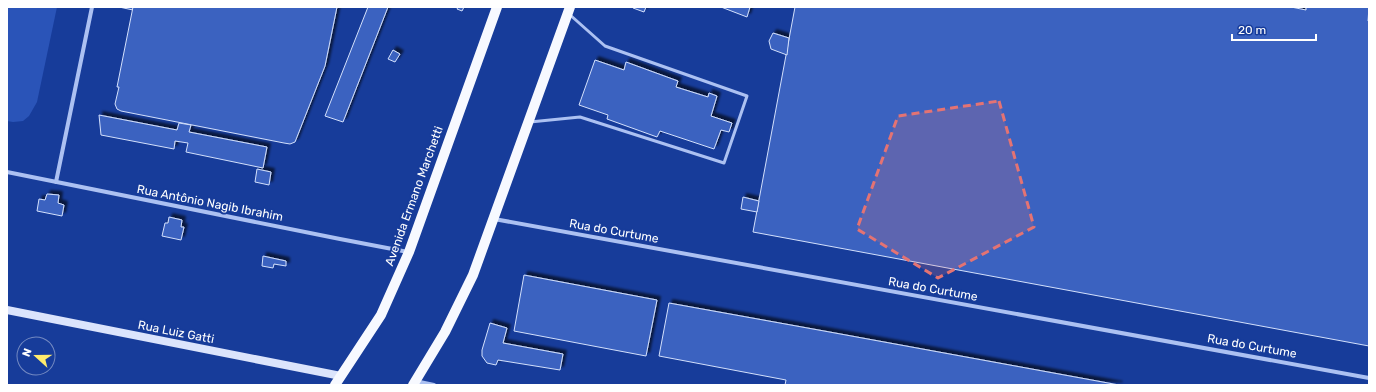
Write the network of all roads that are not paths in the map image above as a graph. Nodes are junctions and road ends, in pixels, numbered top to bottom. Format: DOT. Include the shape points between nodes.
graph roads {
  1 [pos="92,7"];
  2 [pos="497,7"];
  3 [pos="569,10"];
  4 [pos="528,122"];
  5 [pos="7,172"];
  6 [pos="56,182"];
  7 [pos="493,219"];
  8 [pos="409,252"];
  9 [pos="7,310"];
  10 [pos="1369,378"];
  11 [pos="338,381"];
  12 [pos="414,383"];
  13 [pos="434,385"];
  1 -- 6 [label="street"];
  2 -- 8 [label="main road, Avenida Ermano Marchetti"];
  3 -- 4 [label="main road"];
  3 -- 4 [label="lane" via="605,46 747,96 724,163 580,117"];
  4 -- 7 [label="main road"];
  5 -- 6 [label="street, Rua Antônio Nagib Ibrahim"];
  6 -- 8 [label="street, Rua Antônio Nagib Ibrahim"];
  7 -- 10 [label="street, Rua do Curtume"];
  7 -- 12 [label="main road" via="473,275 445,332"];
  8 -- 11 [label="main road, Avenida Ermano Marchetti" via="381,315"];
  9 -- 11 [label="street, Rua Luiz Gatti"];
  12 -- 13 [label="street"];
}
